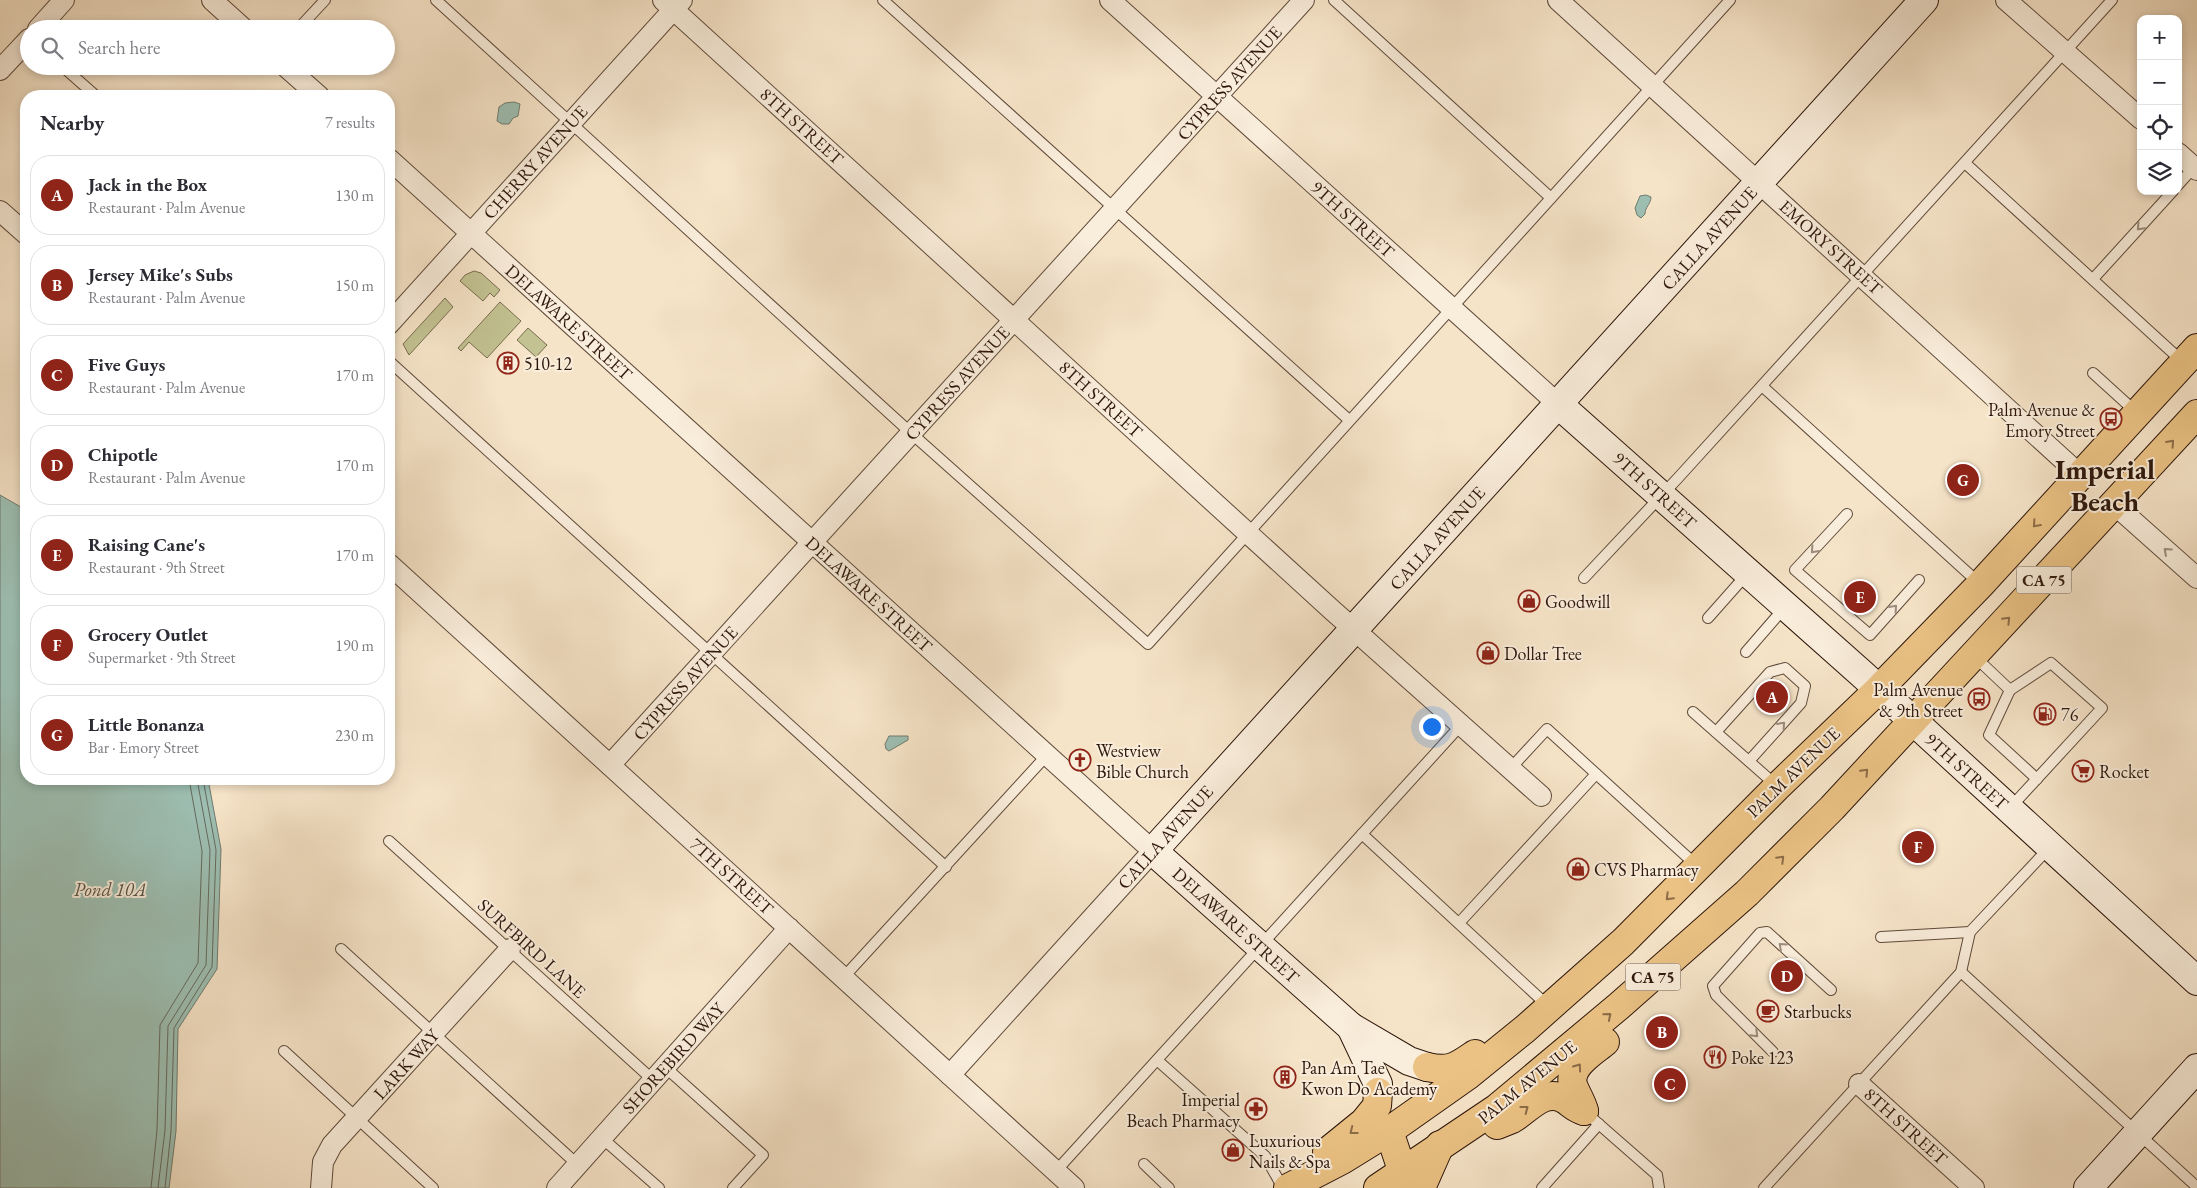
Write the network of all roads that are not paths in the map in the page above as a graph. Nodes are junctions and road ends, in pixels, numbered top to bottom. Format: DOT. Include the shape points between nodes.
graph roads {
  1 [pos="64,0"];
  2 [pos="212,0"];
  3 [pos="324,0"];
  4 [pos="436,0"];
  5 [pos="884,0"];
  6 [pos="1110,0"];
  7 [pos="1304,0"];
  8 [pos="1334,0"];
  9 [pos="1558,0"];
  10 [pos="1730,0"];
  11 [pos="1924,0"];
  12 [pos="2006,0"];
  13 [pos="2112,0"];
  14 [pos="672,3"];
  15 [pos="46,20"];
  16 [pos="234,20"];
  17 [pos="306,20"];
  18 [pos="20,49"];
  19 [pos="2066,51"];
  20 [pos="0,70"];
  21 [pos="72,75"];
  22 [pos="295,75"];
  23 [pos="1653,85"];
  24 [pos="89,90"];
  25 [pos="312,90"];
  26 [pos="1217,96"];
  27 [pos="2137,115"];
  28 [pos="571,122"];
  29 [pos="2182,157"];
  30 [pos="1965,162"];
  31 [pos="395,164"];
  32 [pos="2196,169"];
  33 [pos="2182,181"];
  34 [pos="1760,182"];
  35 [pos="2169,195"];
  36 [pos="1551,198"];
  37 [pos="1115,208"];
  38 [pos="0,211"];
  39 [pos="20,229"];
  40 [pos="471,233"];
  41 [pos="1862,276"];
  42 [pos="2093,279"];
  43 [pos="1452,308"];
  44 [pos="395,317"];
  45 [pos="1014,320"];
  46 [pos="2190,356"];
  47 [pos="395,366"];
  48 [pos="2094,373"];
  49 [pos="1762,386"];
  50 [pos="1558,404"];
  51 [pos="2138,414"];
  52 [pos="2197,414"];
  53 [pos="1349,420"];
  54 [pos="911,433"];
  55 [pos="2080,475"];
  56 [pos="1662,496"];
  57 [pos="2115,504"];
  58 [pos="1847,514"];
  59 [pos="1248,533"];
  60 [pos="812,542"];
  61 [pos="395,569"];
  62 [pos="1748,573"];
  63 [pos="1584,578"];
  64 [pos="2197,578"];
  65 [pos="1919,580"];
  66 [pos="1980,585"];
  67 [pos="1786,606"];
  68 [pos="1708,618"];
  69 [pos="1354,629"];
  70 [pos="1746,652"];
  71 [pos="711,654"];
  72 [pos="1973,655"];
  73 [pos="1878,690"];
  74 [pos="2010,690"];
  75 [pos="1693,712"];
  76 [pos="1912,721"];
  77 [pos="1461,725"];
  78 [pos="1716,732"];
  79 [pos="1047,755"];
  80 [pos="1750,761"];
  81 [pos="610,765"];
  82 [pos="1510,769"];
  83 [pos="1596,774"];
  84 [pos="2037,779"];
  85 [pos="1778,786"];
  86 [pos="1541,796"];
  87 [pos="2009,809"];
  88 [pos="1362,834"];
  89 [pos="389,841"];
  90 [pos="2050,846"];
  91 [pos="1153,851"];
  92 [pos="946,867"];
  93 [pos="1698,867"];
  94 [pos="1746,893"];
  95 [pos="1459,924"];
  96 [pos="789,928"];
  97 [pos="1970,932"];
  98 [pos="1881,937"];
  99 [pos="1260,946"];
  100 [pos="341,949"];
  101 [pos="510,949"];
  102 [pos="1961,972"];
  103 [pos="843,978"];
  104 [pos="2197,981"];
  105 [pos="1831,990"];
  106 [pos="1549,1007"];
  107 [pos="1350,1027"];
  108 [pos="1525,1028"];
  109 [pos="434,1033"];
  110 [pos="284,1051"];
  111 [pos="1773,1052"];
  112 [pos="1157,1060"];
  113 [pos="1427,1067"];
  114 [pos="2197,1068"];
  115 [pos="659,1073"];
  116 [pos="950,1075"];
  117 [pos="1860,1084"];
  118 [pos="1378,1092"];
  119 [pos="356,1118"];
  120 [pos="1592,1118"];
  121 [pos="1389,1131"];
  122 [pos="1464,1131"];
  123 [pos="2138,1133"];
  124 [pos="602,1138"];
  125 [pos="1144,1164"];
  126 [pos="578,1165"];
  127 [pos="1056,1171"];
  128 [pos="1408,1183"];
  129 [pos="1290,1186"];
  130 [pos="2197,1187"];
  131 [pos="321,1188"];
  132 [pos="433,1188"];
  133 [pos="557,1188"];
  134 [pos="659,1188"];
  135 [pos="733,1188"];
  136 [pos="1074,1188"];
  137 [pos="1169,1188"];
  138 [pos="1378,1188"];
  139 [pos="1542,1188"];
  140 [pos="1659,1188"];
  141 [pos="1764,1188"];
  142 [pos="1974,1188"];
  143 [pos="2088,1188"];
  1 -- 15 [label="street"];
  2 -- 16 [label="street"];
  3 -- 17 [label="lane"];
  4 -- 28 [label="lane"];
  5 -- 37 [label="lane"];
  6 -- 26 [label="street, 9TH STREET"];
  7 -- 26 [label="street, CYPRESS AVENUE"];
  8 -- 36 [label="lane"];
  9 -- 23 [label="street, EMORY STREET"];
  10 -- 23 [label="lane"];
  11 -- 34 [label="street, CALLA AVENUE"];
  12 -- 19 [label="street"];
  13 -- 19 [label="lane"];
  14 -- 28 [label="street, CHERRY AVENUE"];
  14 -- 45 [label="street, 8TH STREET"];
  18 -- 20 [label="street"];
  19 -- 27 [label="street"];
  19 -- 30 [label="lane"];
  21 -- 24 [label="lane"];
  22 -- 25 [label="street"];
  23 -- 34 [label="street, EMORY STREET"];
  23 -- 36 [label="lane"];
  26 -- 37 [label="street, CYPRESS AVENUE"];
  26 -- 43 [label="street, 9TH STREET"];
  28 -- 40 [label="street, CHERRY AVENUE"];
  28 -- 54 [label="lane"];
  29 -- 32 [label="street"];
  30 -- 41 [label="lane"];
  30 -- 42 [label="lane"];
  31 -- 40 [label="street, DELAWARE STREET"];
  32 -- 33 [label="lane"];
  34 -- 41 [label="street, EMORY STREET"];
  34 -- 50 [label="street, CALLA AVENUE"];
  35 -- 42 [label="lane, one-way"];
  36 -- 43 [label="lane"];
  37 -- 45 [label="street, CYPRESS AVENUE"];
  37 -- 53 [label="lane"];
  38 -- 39 [label="street"];
  40 -- 44 [label="street, CHERRY AVENUE"];
  40 -- 60 [label="street, DELAWARE STREET"];
  41 -- 49 [label="lane"];
  41 -- 55 [label="street, EMORY STREET"];
  42 -- 46 [label="lane"];
  43 -- 50 [label="street, 9TH STREET"];
  43 -- 53 [label="lane"];
  45 -- 54 [label="street, CYPRESS AVENUE"];
  45 -- 59 [label="street, 8TH STREET"];
  46 -- 51 [label="main road, PALM AVENUE / CA 75"];
  47 -- 71 [label="lane"];
  48 -- 51 [label="lane"];
  49 -- 56 [label="lane"];
  49 -- 66 [label="lane"];
  50 -- 56 [label="street, 9TH STREET"];
  50 -- 69 [label="street, CALLA AVENUE"];
  51 -- 55 [label="main road, PALM AVENUE / CA 75"];
  57 -- 52 [label="main road, PALM AVENUE / CA 75, one-way"];
  53 -- 59 [label="lane"];
  54 -- 59 [label="lane" via="1148,644"];
  54 -- 60 [label="street, CYPRESS AVENUE"];
  55 -- 66 [label="main road, PALM AVENUE / CA 75, one-way"];
  56 -- 62 [label="street, 9TH STREET"];
  56 -- 63 [label="lane"];
  64 -- 57 [label="street, one-way"];
  72 -- 57 [label="main road, PALM AVENUE / CA 75, one-way"];
  58 -- 65 [label="lane, one-way" via="1796,570 1870,635"];
  59 -- 69 [label="street, 8TH STREET"];
  60 -- 71 [label="street, CYPRESS AVENUE"];
  60 -- 79 [label="street, DELAWARE STREET"];
  61 -- 81 [label="street, 7TH STREET"];
  62 -- 67 [label="street, 9TH STREET"];
  62 -- 68 [label="lane"];
  66 -- 73 [label="main road, PALM AVENUE / CA 75"];
  67 -- 70 [label="lane"];
  67 -- 73 [label="street, 9TH STREET"];
  69 -- 77 [label="street, 8TH STREET"];
  69 -- 91 [label="street, CALLA AVENUE"];
  71 -- 81 [label="street, CYPRESS AVENUE"];
  71 -- 92 [label="lane"];
  72 -- 74 [label="lane"];
  72 -- 76 [label="main road, PALM AVENUE / CA 75"];
  73 -- 76 [label="street, 9TH STREET"];
  73 -- 85 [label="main road, PALM AVENUE / CA 75"];
  74 -- 84 [label="lane" via="1989,735"];
  74 -- 84 [label="lane" via="2051,663 2102,708"];
  75 -- 78 [label="lane"];
  76 -- 87 [label="street, 9TH STREET"];
  94 -- 76 [label="main road, PALM AVENUE / CA 75, one-way" via="1832,808"];
  77 -- 82 [label="street, 8TH STREET"];
  77 -- 88 [label="lane"];
  78 -- 80 [label="lane"];
  80 -- 78 [label="lane, one-way" via="1801,703 1805,686 1785,668 1770,672"];
  79 -- 91 [label="street, DELAWARE STREET"];
  79 -- 92 [label="lane"];
  80 -- 85 [label="lane"];
  81 -- 96 [label="street, 7TH STREET"];
  82 -- 83 [label="lane" via="1546,729"];
  82 -- 86 [label="street, 8TH STREET"];
  83 -- 93 [label="lane"];
  83 -- 95 [label="lane"];
  84 -- 87 [label="lane"];
  85 -- 93 [label="main road, PALM AVENUE / CA 75"];
  87 -- 90 [label="street, 9TH STREET"];
  88 -- 95 [label="lane"];
  88 -- 99 [label="lane"];
  89 -- 101 [label="lane, SURFBIRD LANE"];
  90 -- 97 [label="lane"];
  90 -- 104 [label="street, 9TH STREET"];
  91 -- 99 [label="street, DELAWARE STREET"];
  91 -- 116 [label="street, CALLA AVENUE"];
  92 -- 103 [label="lane"];
  93 -- 106 [label="main road, PALM AVENUE / CA 75, one-way" via="1623,942"];
  120 -- 94 [label="main road, one-way" via="1572,1082 1574,1071 1695,961"];
  122 -- 94 [label="main road, PALM AVENUE / CA 75, one-way" via="1497,1108 1619,1006"];
  95 -- 106 [label="lane"];
  96 -- 103 [label="street, 7TH STREET"];
  96 -- 115 [label="street, SHOREBIRD WAY"];
  97 -- 98 [label="lane"];
  97 -- 102 [label="lane"];
  99 -- 107 [label="street, DELAWARE STREET"];
  99 -- 112 [label="lane"];
  100 -- 109 [label="lane"];
  101 -- 109 [label="street, LARK WAY"];
  101 -- 115 [label="lane, SURFBIRD LANE"];
  102 -- 117 [label="lane"];
  102 -- 123 [label="lane"];
  103 -- 116 [label="street, 7TH STREET"];
  105 -- 111 [label="lane, one-way" via="1767,932 1760,933 1713,986 1716,995"];
  106 -- 108 [label="main road, PALM AVENUE / CA 75"];
  107 -- 113 [label="street, DELAWARE STREET" via="1409,1061"];
  107 -- 118 [label="street, DELAWARE STREET" via="1378,1084"];
  108 -- 113 [label="main road" via="1455,1067 1442,1070"];
  108 -- 121 [label="main road, PALM AVENUE / CA 75" via="1467,1076"];
  109 -- 119 [label="street, LARK WAY"];
  109 -- 126 [label="lane"];
  110 -- 119 [label="lane"];
  112 -- 127 [label="lane"];
  112 -- 129 [label="lane" via="1265,1156"];
  114 -- 123 [label="street"];
  115 -- 124 [label="street, SHOREBIRD WAY"];
  115 -- 135 [label="lane, SURFBIRD LANE" via="763,1155"];
  116 -- 127 [label="street, 7TH STREET"];
  117 -- 141 [label="lane"];
  117 -- 142 [label="street, 8TH STREET"];
  118 -- 129 [label="main road, one-way" via="1377,1106 1364,1122"];
  119 -- 131 [label="street, LARK WAY" via="332,1145 323,1162"];
  119 -- 132 [label="lane"];
  122 -- 120 [label="main road, one-way" via="1485,1130 1512,1119 1536,1101 1550,1096 1564,1099"];
  120 -- 139 [label="lane"];
  120 -- 140 [label="lane" via="1657,1175"];
  121 -- 128 [label="main road"];
  121 -- 129 [label="main road, CA 75" via="1342,1160"];
  122 -- 128 [label="main road, PALM AVENUE / CA 75" via="1440,1145"];
  123 -- 130 [label="lane"];
  123 -- 143 [label="street"];
  124 -- 126 [label="street, SHOREBIRD WAY"];
  124 -- 134 [label="lane"];
  125 -- 137 [label="lane"];
  126 -- 133 [label="street, SHOREBIRD WAY"];
  127 -- 136 [label="street, 7TH STREET"];
  128 -- 138 [label="main road, CA 75"];
}
